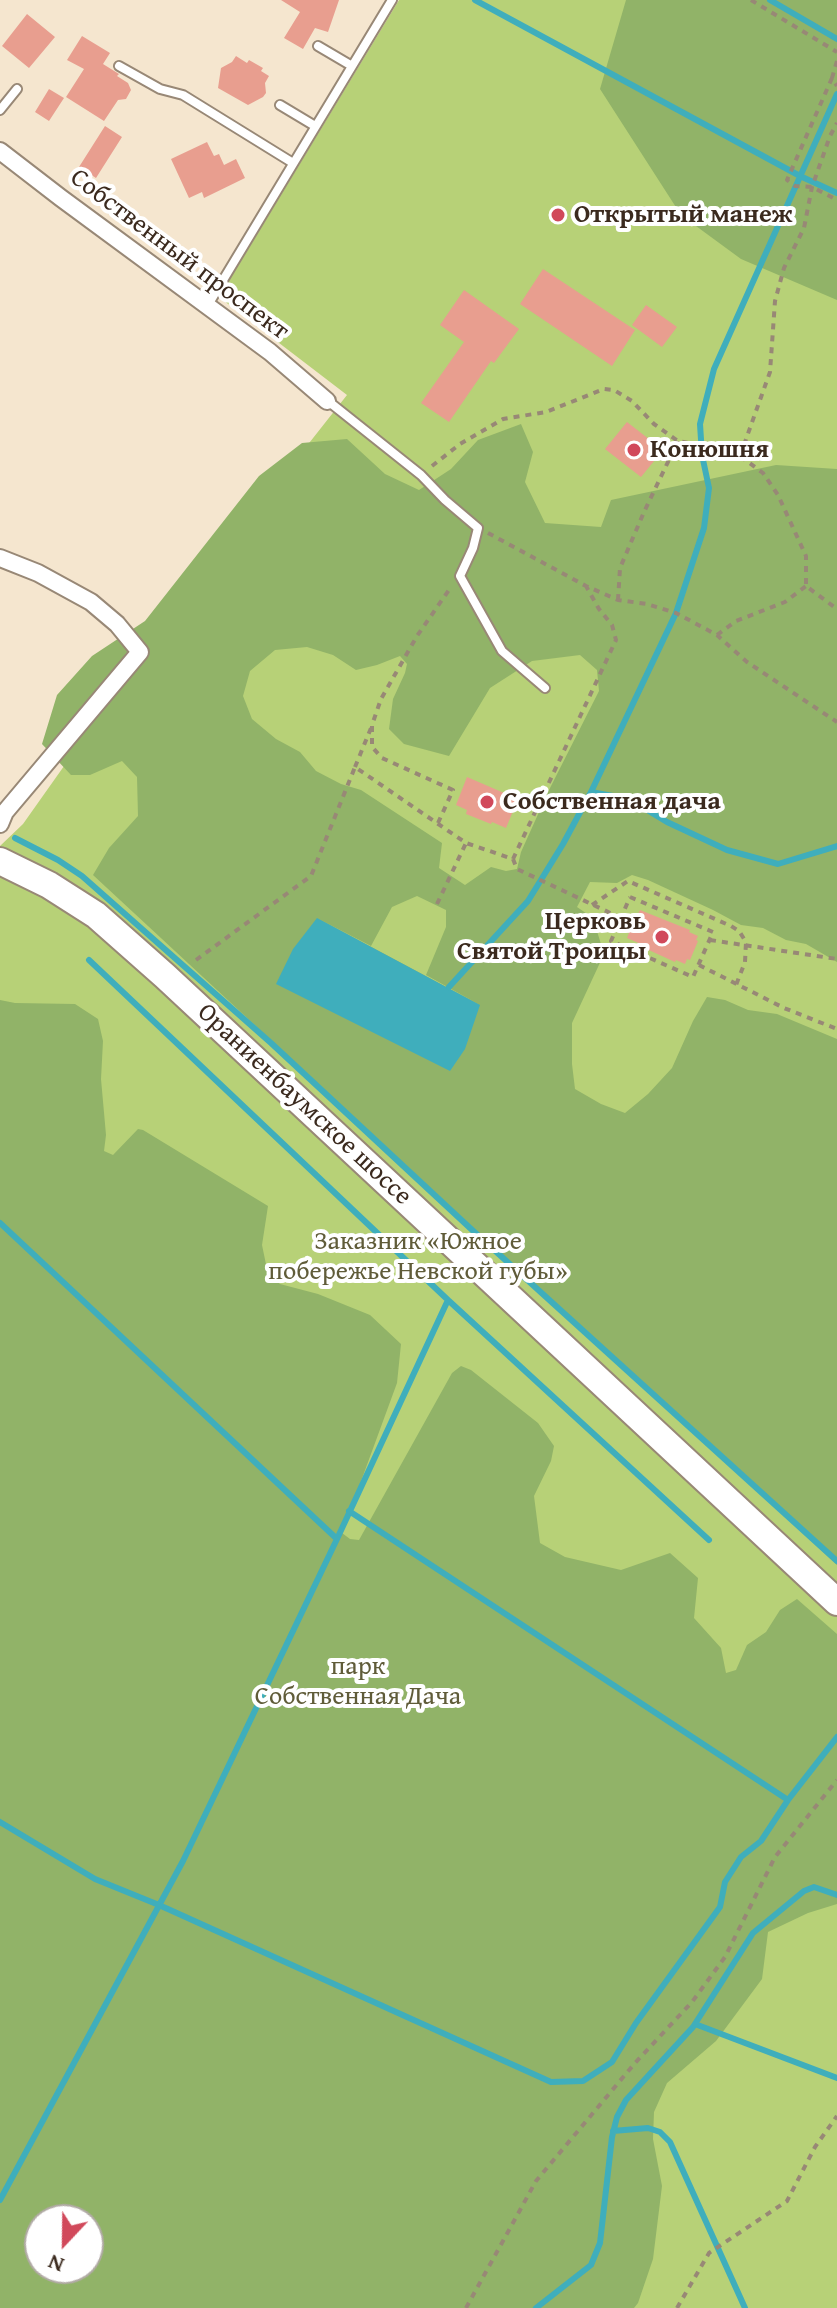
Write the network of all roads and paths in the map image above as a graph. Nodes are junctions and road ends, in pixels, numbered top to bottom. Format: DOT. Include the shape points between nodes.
graph roads {
  1 [pos="392,0"];
  2 [pos="751,0"];
  3 [pos="318,46"];
  4 [pos="837,52"];
  5 [pos="837,61"];
  6 [pos="119,66"];
  7 [pos="352,66"];
  8 [pos="832,78"];
  9 [pos="836,85"];
  10 [pos="17,89"];
  11 [pos="280,105"];
  12 [pos="0,110"];
  13 [pos="837,123"];
  14 [pos="315,126"];
  15 [pos="0,151"];
  16 [pos="293,163"];
  17 [pos="812,187"];
  18 [pos="837,200"];
  19 [pos="208,305"];
  20 [pos="327,401"];
  21 [pos="678,441"];
  22 [pos="740,456"];
  23 [pos="421,475"];
  24 [pos="478,528"];
  25 [pos="0,558"];
  26 [pos="460,576"];
  27 [pos="586,586"];
  28 [pos="806,586"];
  29 [pos="618,600"];
  30 [pos="837,609"];
  31 [pos="717,635"];
  32 [pos="545,688"];
  33 [pos="837,722"];
  34 [pos="372,725"];
  35 [pos="355,767"];
  36 [pos="438,823"];
  37 [pos="0,824"];
  38 [pos="466,843"];
  39 [pos="513,859"];
  40 [pos="0,861"];
  41 [pos="437,904"];
  42 [pos="592,905"];
  43 [pos="621,918"];
  44 [pos="710,940"];
  45 [pos="746,946"];
  46 [pos="837,959"];
  47 [pos="196,960"];
  48 [pos="699,965"];
  49 [pos="736,985"];
  50 [pos="837,1029"];
  51 [pos="837,1602"];
  52 [pos="837,1780"];
  53 [pos="837,2116"];
  54 [pos="466,2308"];
  55 [pos="677,2308"];
  1 -- 7 [label="lane"];
  2 -- 4 [label="path"];
  3 -- 7 [label="lane"];
  5 -- 8 [label="path"];
  6 -- 16 [label="lane" via="160,89 183,95"];
  7 -- 14 [label="lane"];
  8 -- 9 [label="path"];
  8 -- 17 [label="path" via="787,180"];
  10 -- 12 [label="lane"];
  11 -- 14 [label="lane"];
  13 -- 17 [label="path"];
  14 -- 16 [label="lane"];
  15 -- 19 [label="street, Собственный проспект"];
  16 -- 19 [label="lane"];
  17 -- 18 [label="path"];
  17 -- 22 [label="path" via="804,228 775,301 770,372"];
  19 -- 20 [label="street, Собственный проспект"];
  20 -- 23 [label="lane"];
  21 -- 22 [label="path"];
  21 -- 23 [label="path" via="632,401 604,389 546,412 503,419"];
  21 -- 29 [label="path" via="620,568"];
  22 -- 28 [label="path" via="763,473 778,495 806,556"];
  23 -- 24 [label="lane"];
  24 -- 26 [label="lane"];
  24 -- 27 [label="path"];
  25 -- 37 [label="street" via="91,602 140,652"];
  26 -- 32 [label="lane" via="502,651"];
  26 -- 34 [label="path" via="417,636"];
  27 -- 29 [label="path"];
  27 -- 39 [label="path" via="616,640"];
  28 -- 30 [label="path"];
  28 -- 31 [label="path"];
  29 -- 31 [label="path" via="676,613"];
  31 -- 33 [label="path" via="747,662"];
  34 -- 35 [label="path"];
  34 -- 36 [label="path" via="372,747 382,758 453,790"];
  35 -- 36 [label="path"];
  35 -- 47 [label="path" via="311,876"];
  36 -- 38 [label="path"];
  38 -- 39 [label="path"];
  38 -- 41 [label="path"];
  39 -- 42 [label="path" via="517,869"];
  40 -- 51 [label="main road, Ораниенбаумское шоссе" via="96,915 165,976"];
  42 -- 43 [label="path"];
  42 -- 45 [label="path" via="628,881 731,926"];
  43 -- 44 [label="path" via="630,897 713,932"];
  43 -- 48 [label="path" via="611,941 693,977"];
  44 -- 45 [label="path"];
  44 -- 48 [label="path"];
  45 -- 46 [label="path"];
  45 -- 49 [label="path"];
  48 -- 49 [label="path"];
  49 -- 50 [label="path"];
  52 -- 54 [label="path" via="775,1857 725,1957 692,2002 536,2181"];
  53 -- 55 [label="path" via="787,2201 709,2253"];
}
